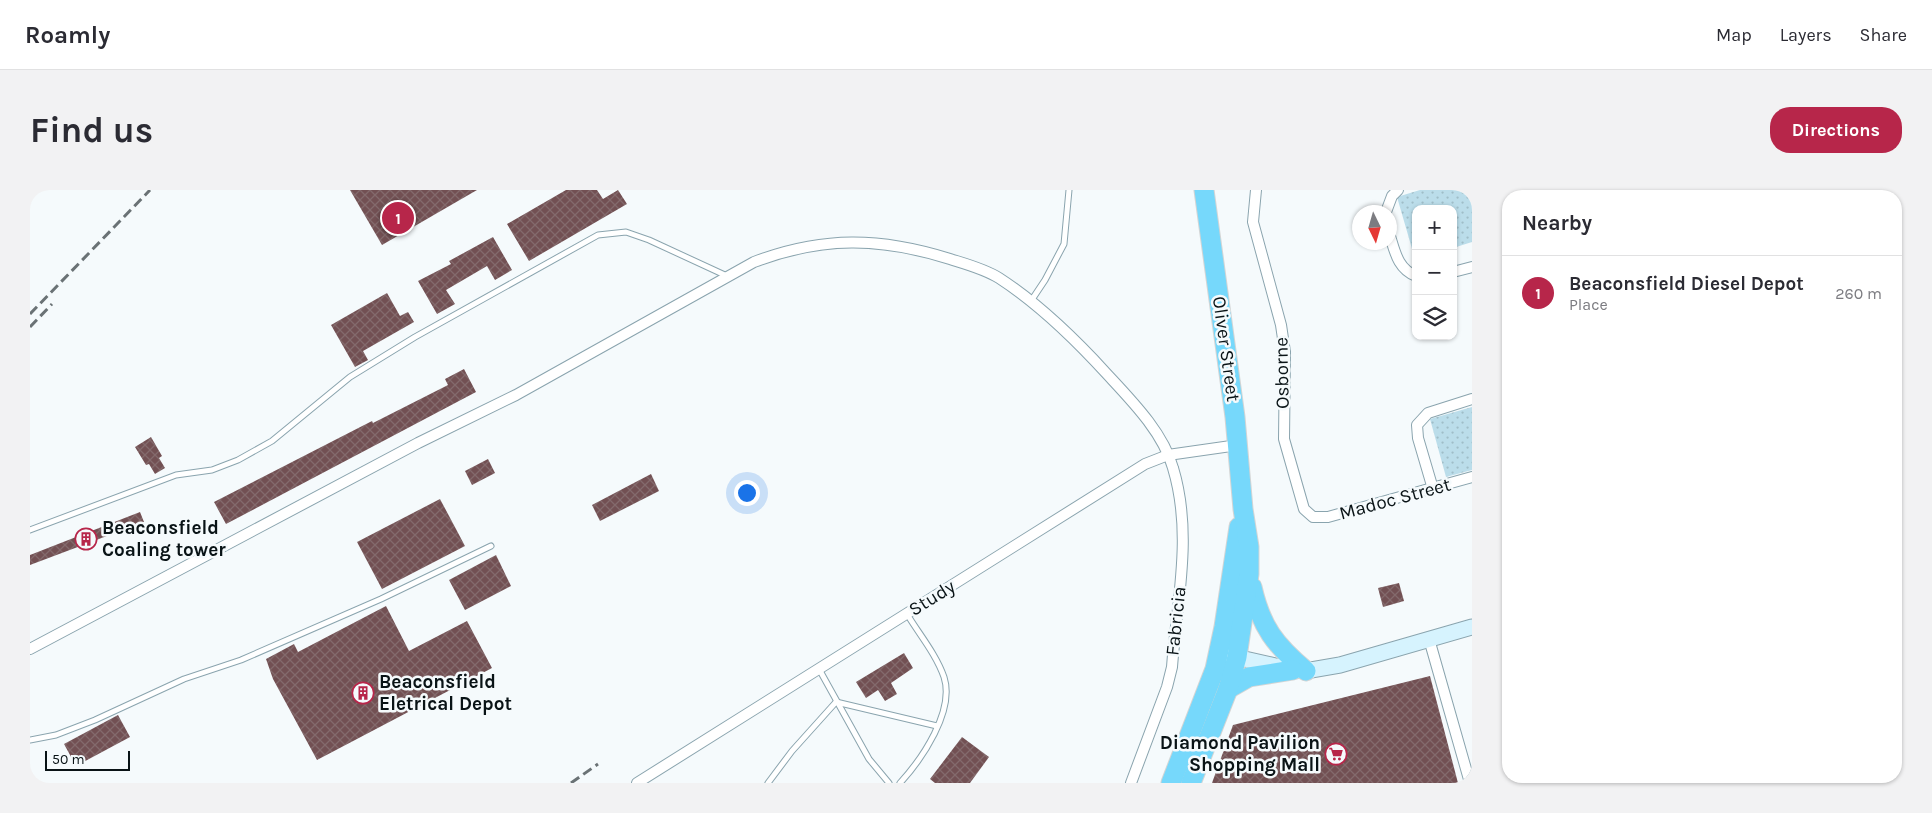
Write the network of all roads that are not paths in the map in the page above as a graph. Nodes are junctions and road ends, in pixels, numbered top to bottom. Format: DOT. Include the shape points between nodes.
graph roads {
  1 [pos="1070,190"];
  2 [pos="1204,190"];
  3 [pos="1256,190"];
  4 [pos="1398,190"];
  5 [pos="1389,205"];
  6 [pos="1395,250"];
  7 [pos="1472,267"];
  8 [pos="1457,271"];
  9 [pos="1412,274"];
  10 [pos="727,276"];
  11 [pos="1030,301"];
  12 [pos="1472,399"];
  13 [pos="1238,445"];
  14 [pos="1168,455"];
  15 [pos="1472,477"];
  16 [pos="1433,489"];
  17 [pos="1243,509"];
  18 [pos="1318,518"];
  19 [pos="30,530"];
  20 [pos="491,546"];
  21 [pos="1249,574"];
  22 [pos="907,614"];
  23 [pos="1472,627"];
  24 [pos="1429,639"];
  25 [pos="30,649"];
  26 [pos="1228,655"];
  27 [pos="819,669"];
  28 [pos="1299,670"];
  29 [pos="1228,689"];
  30 [pos="836,702"];
  31 [pos="937,726"];
  32 [pos="30,740"];
  33 [pos="637,783"];
  34 [pos="768,783"];
  35 [pos="890,783"];
  36 [pos="900,783"];
  37 [pos="1131,783"];
  38 [pos="1171,783"];
  39 [pos="1191,783"];
  40 [pos="1470,783"];
  1 -- 11 [label="lane" via="1064,244"];
  2 -- 13 [label="highway, Oliver Street"];
  3 -- 18 [label="street, Osborne" via="1255,236 1286,352 1284,439 1302,503 1307,513"];
  4 -- 5 [label="street"];
  6 -- 9 [label="street" via="1399,263"];
  7 -- 8 [label="street"];
  10 -- 11 [label="street, Fabricia" via="782,252 847,242 883,243 915,248 970,265 998,277"];
  10 -- 19 [label="lane" via="626,232 598,235 350,377 272,441 238,460 212,470 176,475"];
  10 -- 25 [label="street, Fabricia" via="516,395 410,447"];
  11 -- 14 [label="street, Fabricia" via="1061,327 1121,390 1145,418"];
  12 -- 16 [label="street" via="1428,413 1417,425"];
  13 -- 14 [label="street, Study"];
  13 -- 17 [label="highway, Oliver Street"];
  14 -- 22 [label="street, Study" via="1144,464"];
  14 -- 37 [label="street, Fabricia" via="1180,498 1184,539 1172,666"];
  15 -- 16 [label="street, Madoc Street"];
  16 -- 18 [label="street, Madoc Street"];
  17 -- 21 [label="highway, Oliver Street"];
  17 -- 26 [label="highway, Oliver Street"];
  20 -- 32 [label="lane" via="381,599 241,660 184,679 96,720 56,735"];
  21 -- 26 [label="highway, Oliver Street"];
  21 -- 28 [label="highway" via="1268,633"];
  22 -- 27 [label="street, Study"];
  22 -- 31 [label="lane" via="944,678 946,693"];
  23 -- 24 [label="street"];
  24 -- 28 [label="street" via="1335,666"];
  24 -- 40 [label="street"];
  26 -- 28 [label="street"];
  26 -- 29 [label="highway, Oliver Street"];
  26 -- 38 [label="highway, Oliver Street" via="1210,684"];
  27 -- 30 [label="lane"];
  27 -- 33 [label="street, Study"];
  28 -- 29 [label="highway" via="1249,677"];
  29 -- 39 [label="highway, Oliver Street"];
  30 -- 31 [label="lane"];
  30 -- 34 [label="lane"];
  30 -- 35 [label="lane" via="869,759"];
  31 -- 36 [label="lane" via="919,761"];
}
